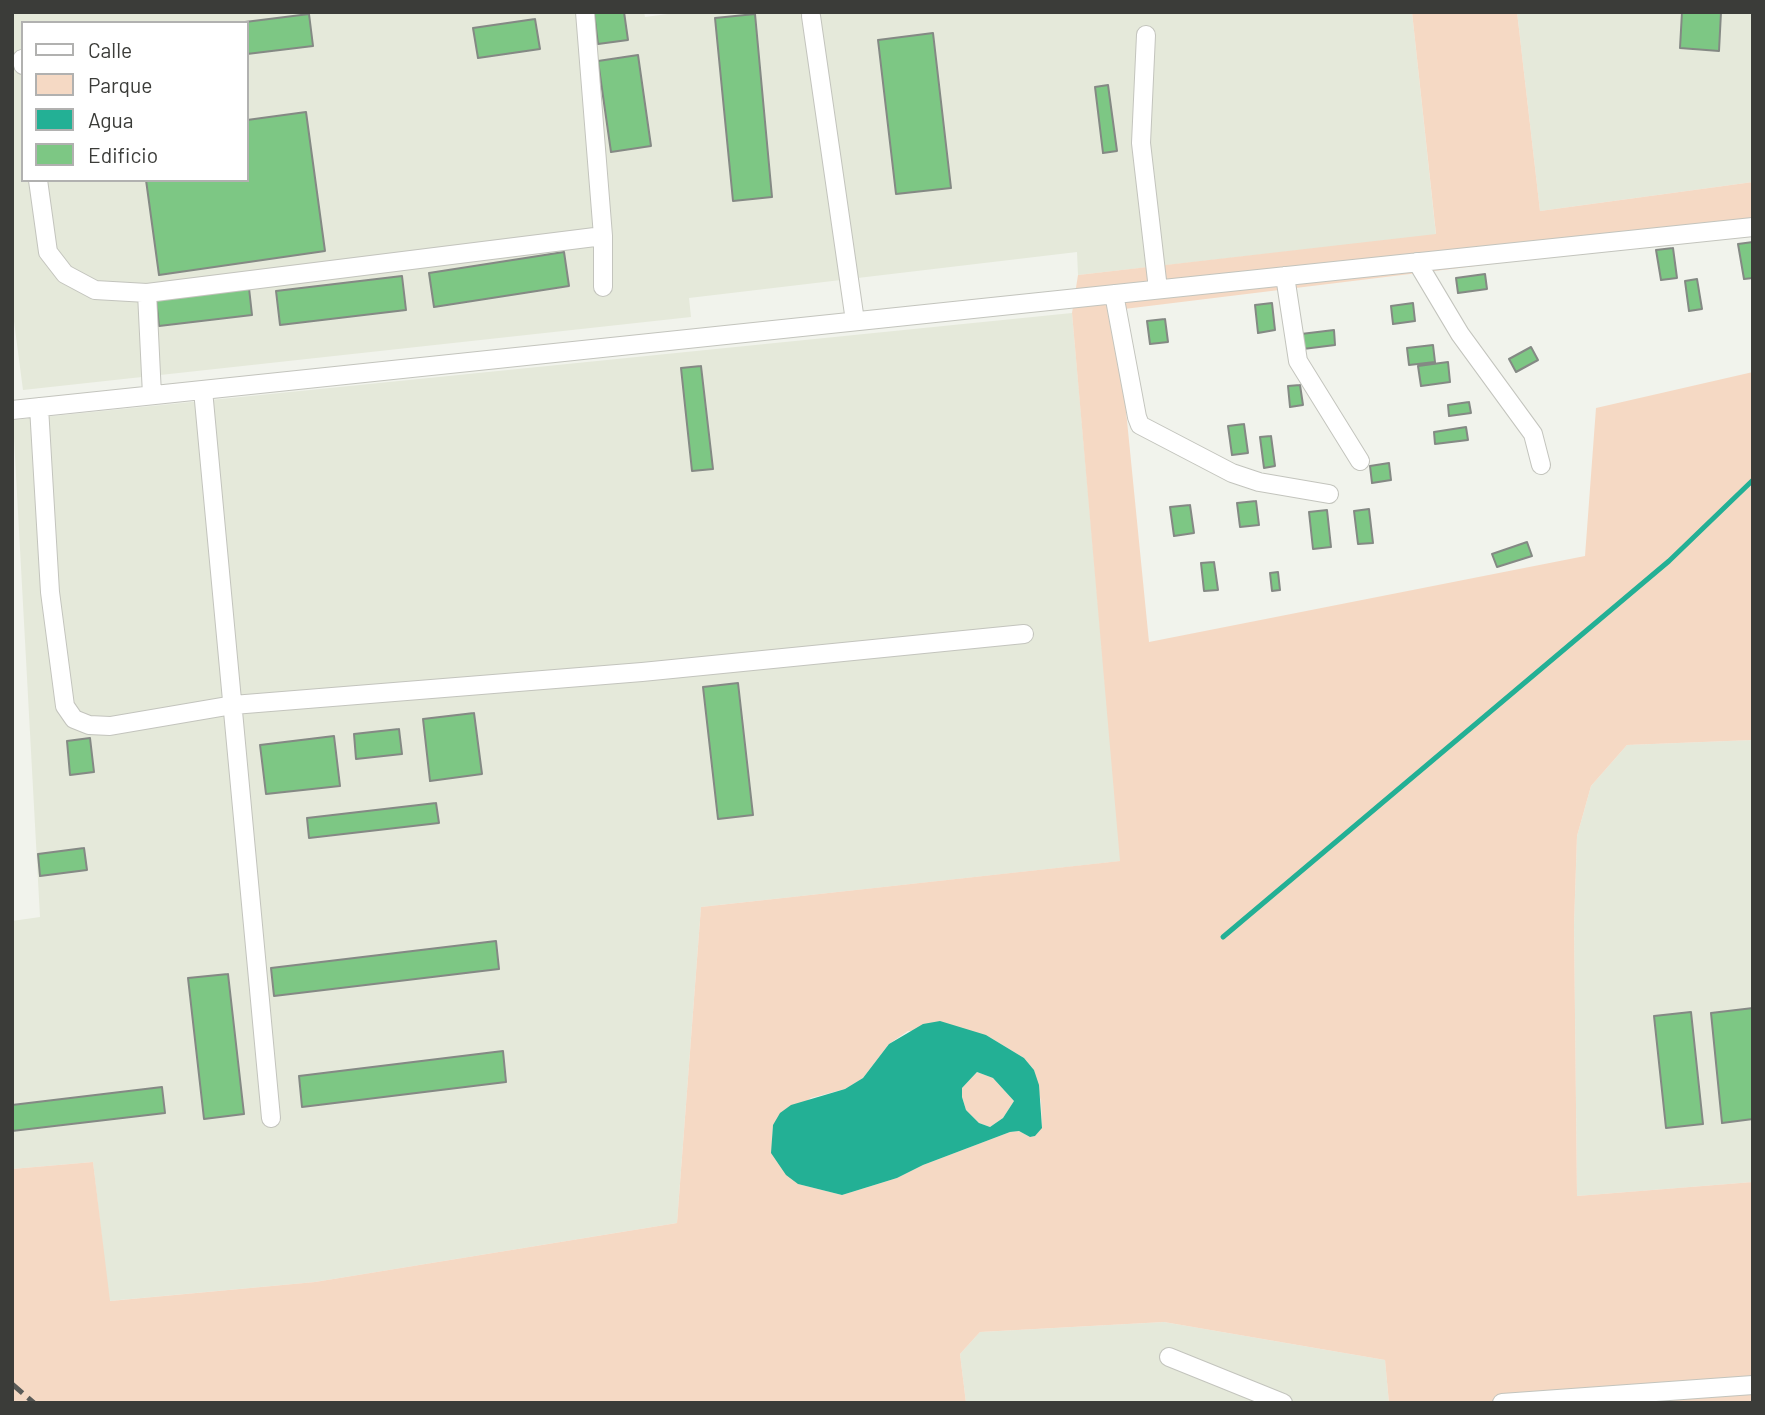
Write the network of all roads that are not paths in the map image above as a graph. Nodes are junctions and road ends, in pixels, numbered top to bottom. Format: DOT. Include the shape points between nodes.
graph roads {
  1 [pos="585,12"];
  2 [pos="811,16"];
  3 [pos="1146,35"];
  4 [pos="38,182"];
  5 [pos="1753,227"];
  6 [pos="603,236"];
  7 [pos="1417,262"];
  8 [pos="1285,276"];
  9 [pos="603,287"];
  10 [pos="1158,289"];
  11 [pos="147,293"];
  12 [pos="1114,294"];
  13 [pos="855,321"];
  14 [pos="203,390"];
  15 [pos="152,395"];
  16 [pos="40,407"];
  17 [pos="12,410"];
  18 [pos="1360,461"];
  19 [pos="1541,465"];
  20 [pos="1329,494"];
  21 [pos="1024,634"];
  22 [pos="233,705"];
  23 [pos="271,1118"];
  24 [pos="1169,1357"];
  25 [pos="1753,1385"];
  26 [pos="1283,1403"];
  27 [pos="1502,1403"];
  1 -- 6 [label="street"];
  2 -- 13 [label="street"];
  3 -- 10 [label="street" via="1141,142"];
  4 -- 11 [label="street" via="48,252 65,274 95,290"];
  5 -- 7 [label="street"];
  6 -- 9 [label="street"];
  6 -- 11 [label="street"];
  7 -- 8 [label="street"];
  7 -- 19 [label="street" via="1460,334 1533,434"];
  8 -- 10 [label="street"];
  8 -- 18 [label="street" via="1298,361"];
  10 -- 12 [label="street"];
  11 -- 15 [label="street"];
  12 -- 13 [label="street"];
  12 -- 20 [label="street" via="1140,425 1259,482"];
  13 -- 14 [label="street"];
  14 -- 15 [label="street"];
  14 -- 22 [label="street"];
  15 -- 16 [label="street"];
  16 -- 17 [label="street"];
  16 -- 22 [label="street" via="50,592 65,706 74,719 110,726"];
  21 -- 22 [label="street" via="629,673"];
  22 -- 23 [label="street"];
  24 -- 26 [label="street"];
  25 -- 27 [label="street"];
}
